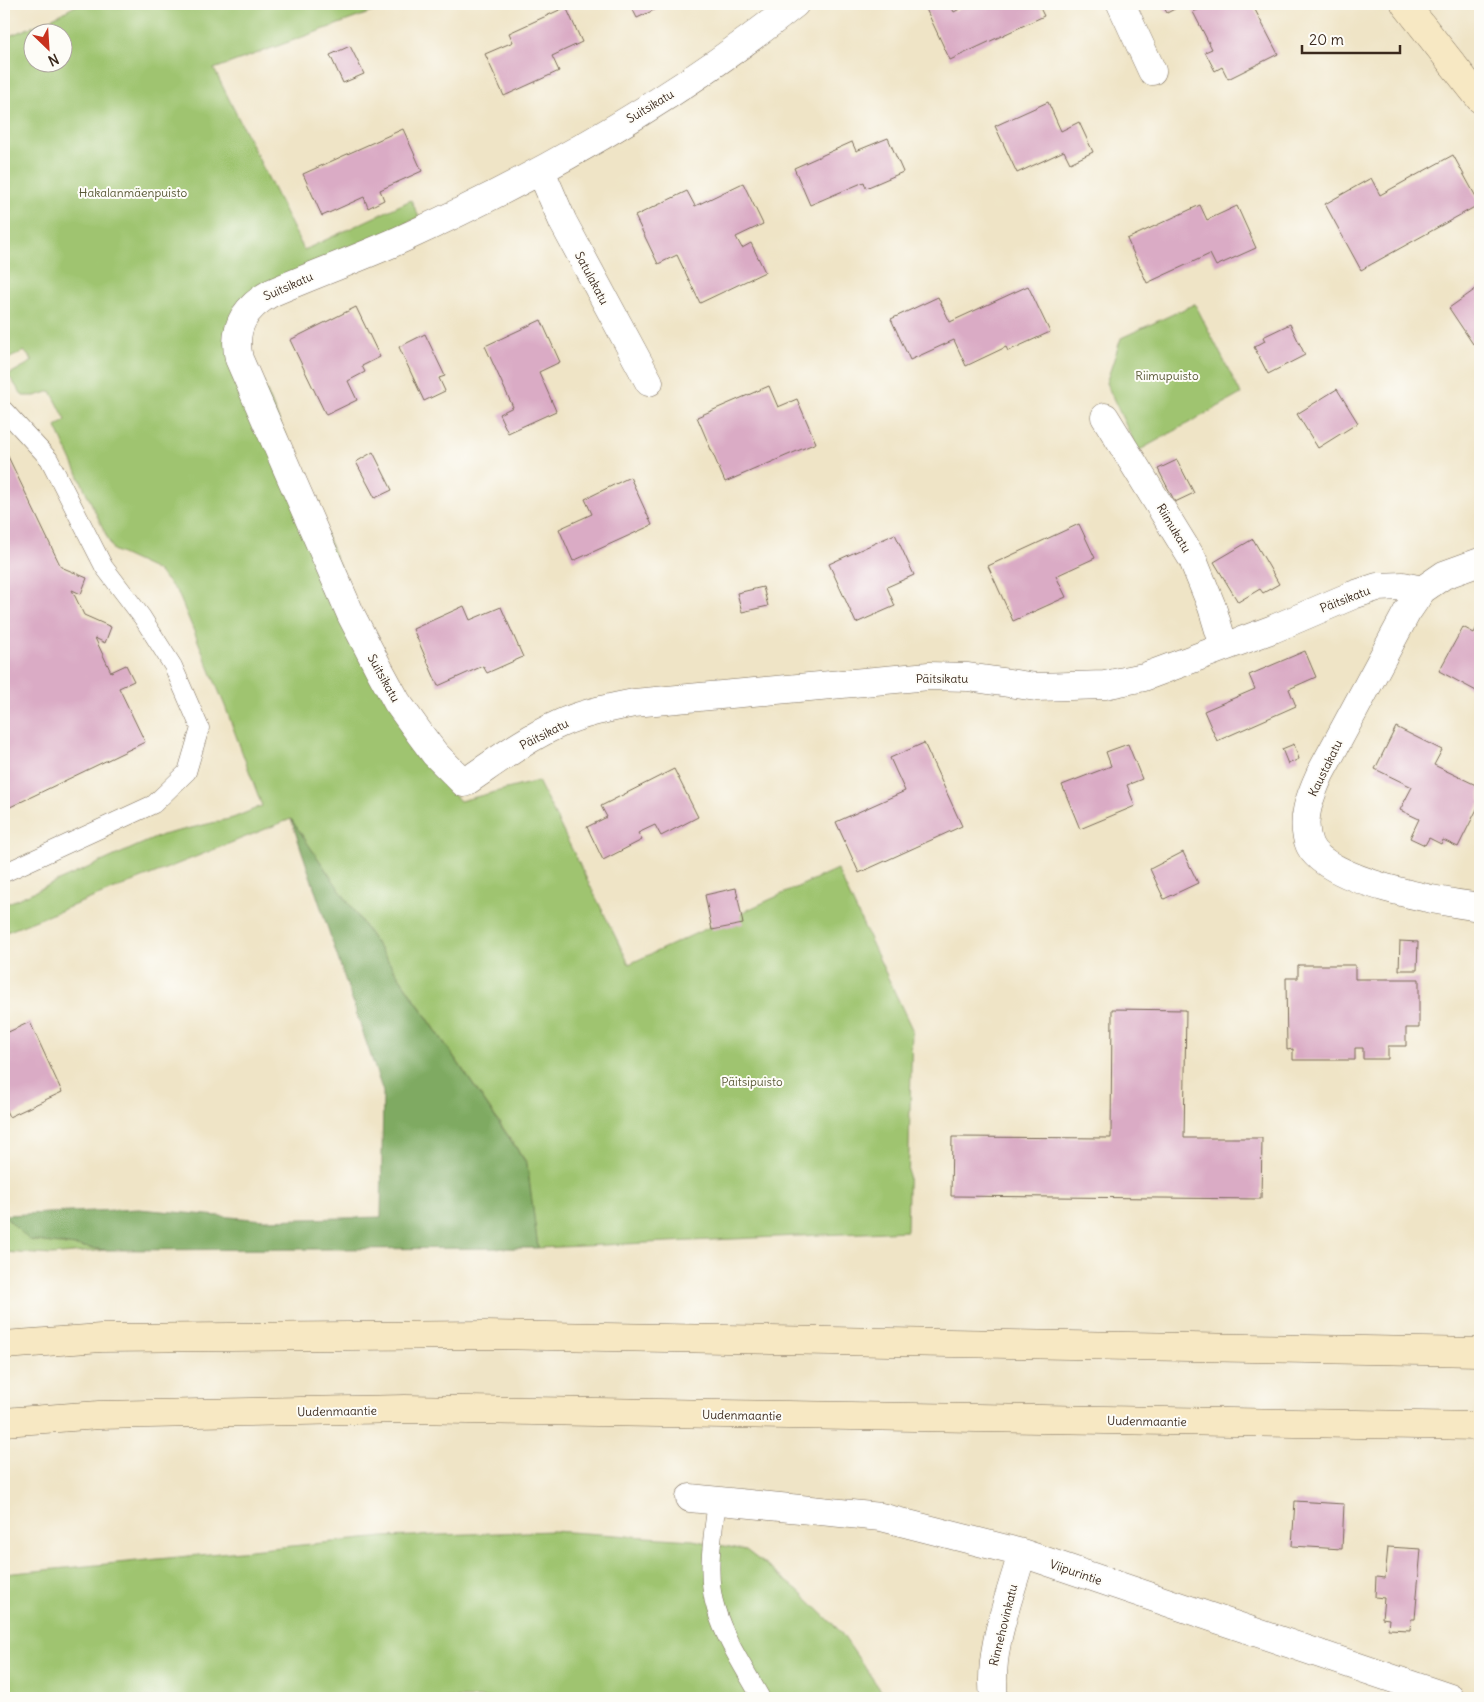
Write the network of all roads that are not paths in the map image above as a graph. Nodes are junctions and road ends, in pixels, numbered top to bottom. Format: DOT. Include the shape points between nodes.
graph roads {
  1 [pos="796,4"];
  2 [pos="1121,4"];
  3 [pos="1405,4"];
  4 [pos="1152,71"];
  5 [pos="1480,98"];
  6 [pos="541,171"];
  7 [pos="649,382"];
  8 [pos="4,410"];
  9 [pos="1105,417"];
  10 [pos="1480,562"];
  11 [pos="1422,590"];
  12 [pos="1224,648"];
  13 [pos="464,783"];
  14 [pos="4,874"];
  15 [pos="1480,907"];
  16 [pos="4,1345"];
  17 [pos="1480,1352"];
  18 [pos="4,1422"];
  19 [pos="1480,1426"];
  20 [pos="690,1498"];
  21 [pos="716,1501"];
  22 [pos="1022,1553"];
  23 [pos="761,1698"];
  24 [pos="994,1698"];
  25 [pos="1450,1698"];
  1 -- 6 [label="street, Suitsikatu" via="713,67"];
  2 -- 4 [label="street"];
  3 -- 5 [label="main road"];
  6 -- 7 [label="street, Satulakatu" via="563,222"];
  6 -- 13 [label="street, Suitsikatu" via="403,238 271,292 244,314 238,328 236,346 246,376 351,615 397,702 435,754"];
  8 -- 14 [label="lane" via="49,459 104,567 173,666 200,728 187,772 154,804"];
  9 -- 12 [label="street, Riimukatu" via="1192,560"];
  10 -- 11 [label="street, Kaustakatu" via="1444,575"];
  11 -- 12 [label="street, Päitsikatu" via="1403,586 1377,587"];
  11 -- 15 [label="street, Kaustakatu" via="1320,774 1311,793 1305,828 1310,845 1320,860 1335,870 1405,893"];
  12 -- 13 [label="street, Päitsikatu" via="1144,677 1105,685 1036,687 968,677 929,676 600,710 559,724"];
  16 -- 17 [label="main road" via="101,1338 485,1335"];
  18 -- 19 [label="main road, Uudenmaantie" via="99,1415 405,1409"];
  20 -- 21 [label="street, Viipurintie"];
  21 -- 22 [label="street, Viipurintie" via="881,1517"];
  21 -- 23 [label="lane" via="711,1565 715,1607"];
  22 -- 24 [label="street, Rinnehovinkatu" via="993,1656"];
  22 -- 25 [label="street, Viipurintie"];
}
